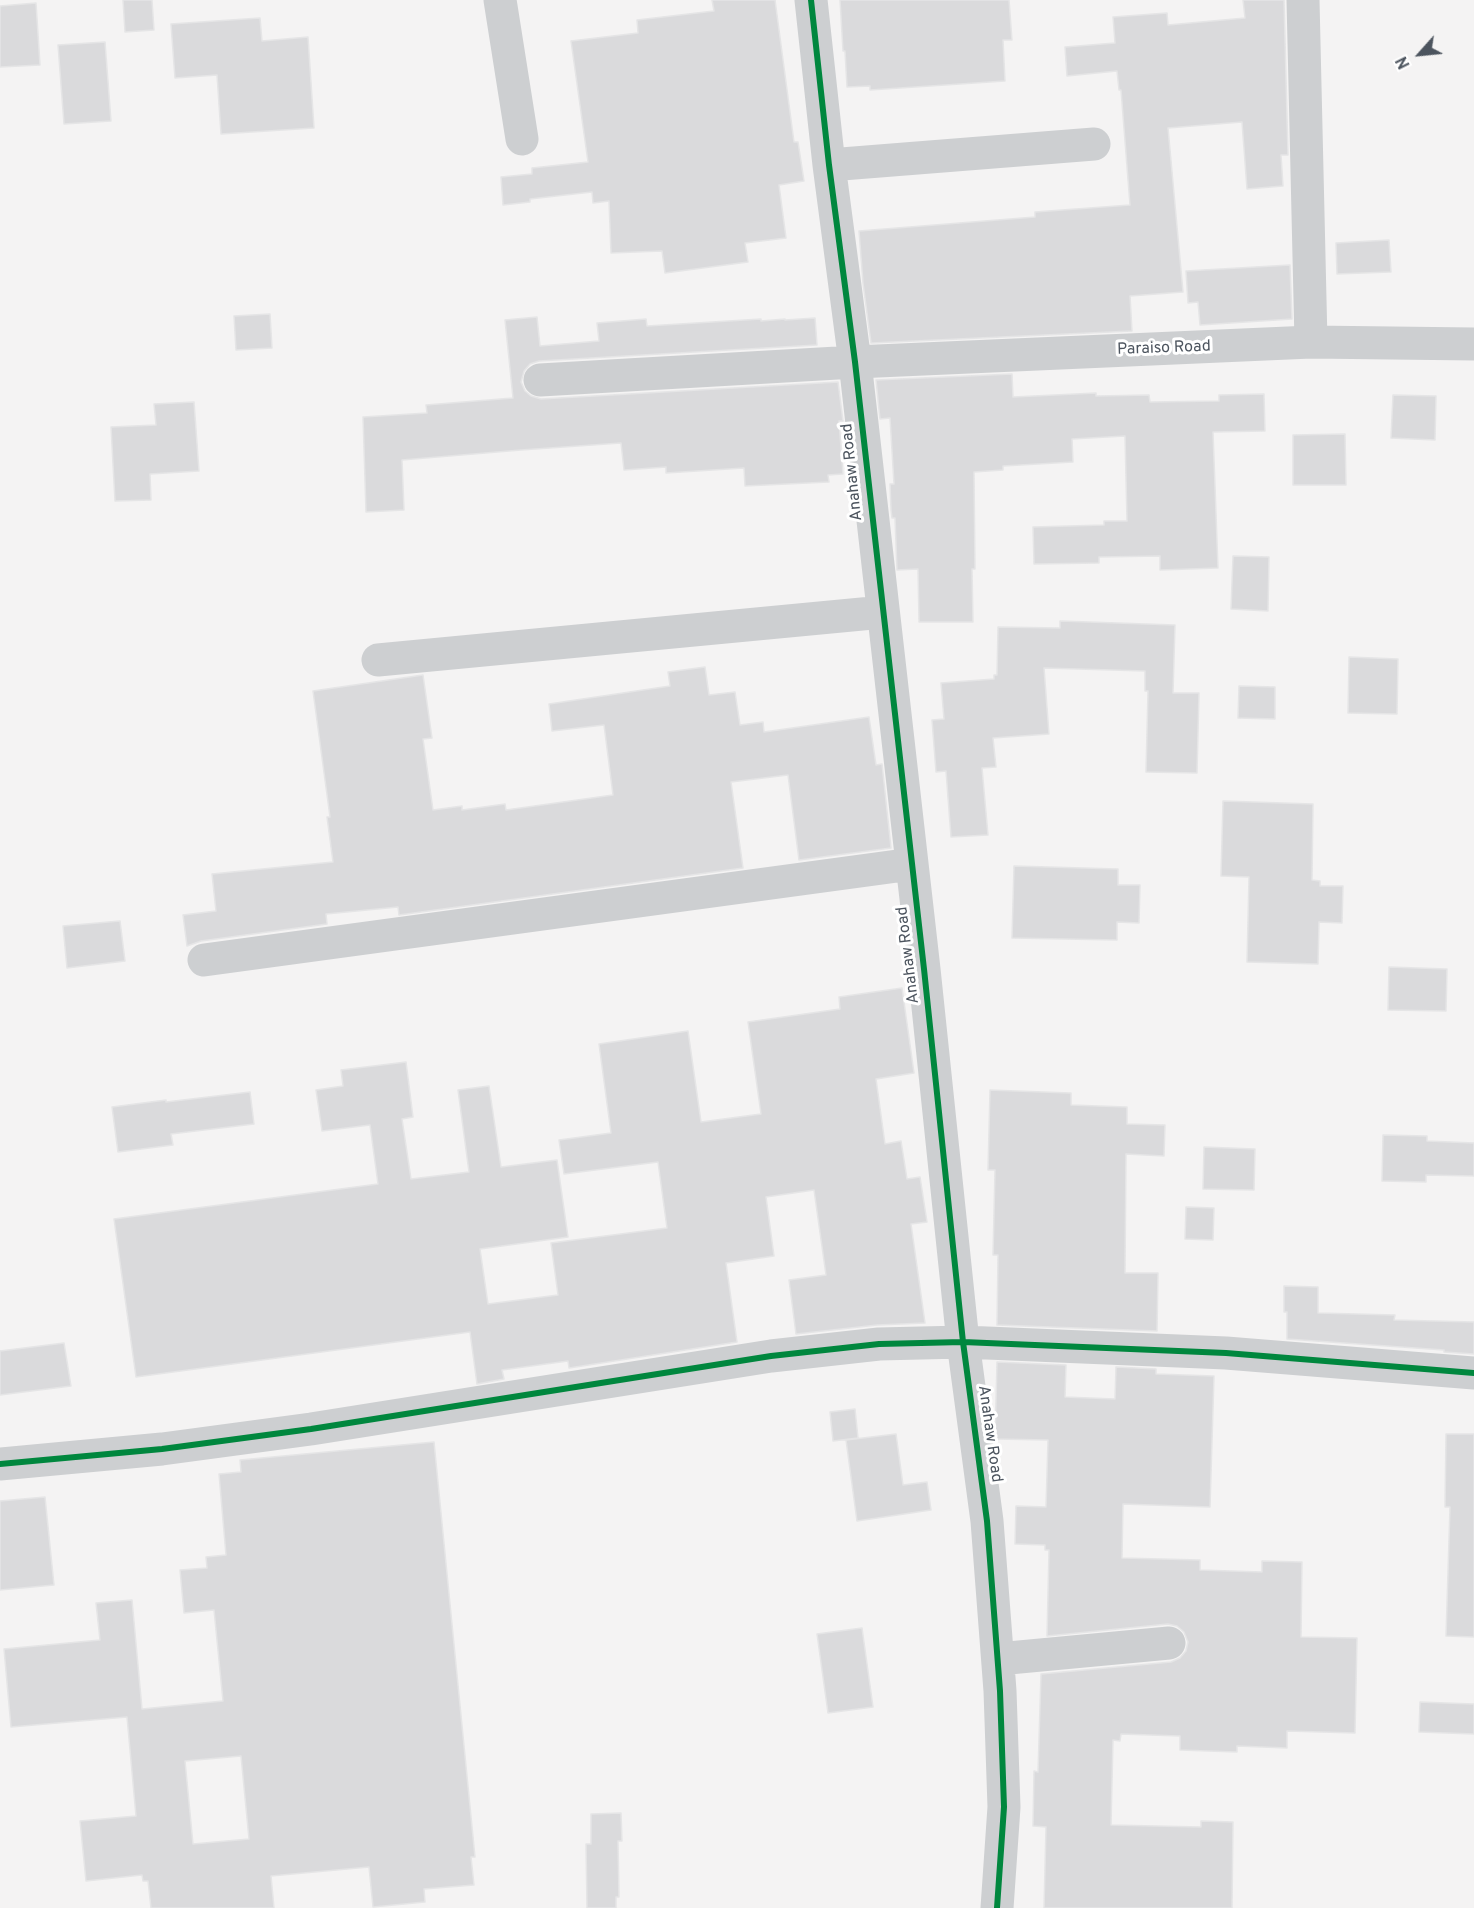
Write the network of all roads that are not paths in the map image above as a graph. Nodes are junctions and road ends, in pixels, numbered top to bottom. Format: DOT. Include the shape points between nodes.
graph roads {
  1 [pos="500,0"];
  2 [pos="811,0"];
  3 [pos="1304,0"];
  4 [pos="522,139"];
  5 [pos="1094,144"];
  6 [pos="829,165"];
  7 [pos="1311,342"];
  8 [pos="1474,344"];
  9 [pos="855,362"];
  10 [pos="540,380"];
  11 [pos="883,612"];
  12 [pos="378,660"];
  13 [pos="912,864"];
  14 [pos="204,960"];
  15 [pos="963,1342"];
  16 [pos="1474,1372"];
  17 [pos="0,1464"];
  18 [pos="1169,1643"];
  19 [pos="998,1659"];
  20 [pos="997,1908"];
  1 -- 4 [label="street"];
  2 -- 6 [label="street, Anahaw Road"];
  3 -- 7 [label="street"];
  5 -- 6 [label="street"];
  6 -- 9 [label="street, Anahaw Road"];
  7 -- 8 [label="street, Paraiso Road"];
  7 -- 9 [label="street, Paraiso Road"];
  9 -- 10 [label="street, Paraiso Road"];
  9 -- 11 [label="street, Anahaw Road"];
  11 -- 12 [label="street"];
  11 -- 13 [label="street, Anahaw Road"];
  13 -- 14 [label="street"];
  13 -- 15 [label="street, Anahaw Road"];
  15 -- 16 [label="street" via="1226,1353"];
  15 -- 17 [label="street" via="879,1344 771,1356 310,1429 162,1449"];
  15 -- 19 [label="street, Anahaw Road" via="987,1521"];
  18 -- 19 [label="street"];
  19 -- 20 [label="street, Anahaw Road" via="1004,1807"];
}
